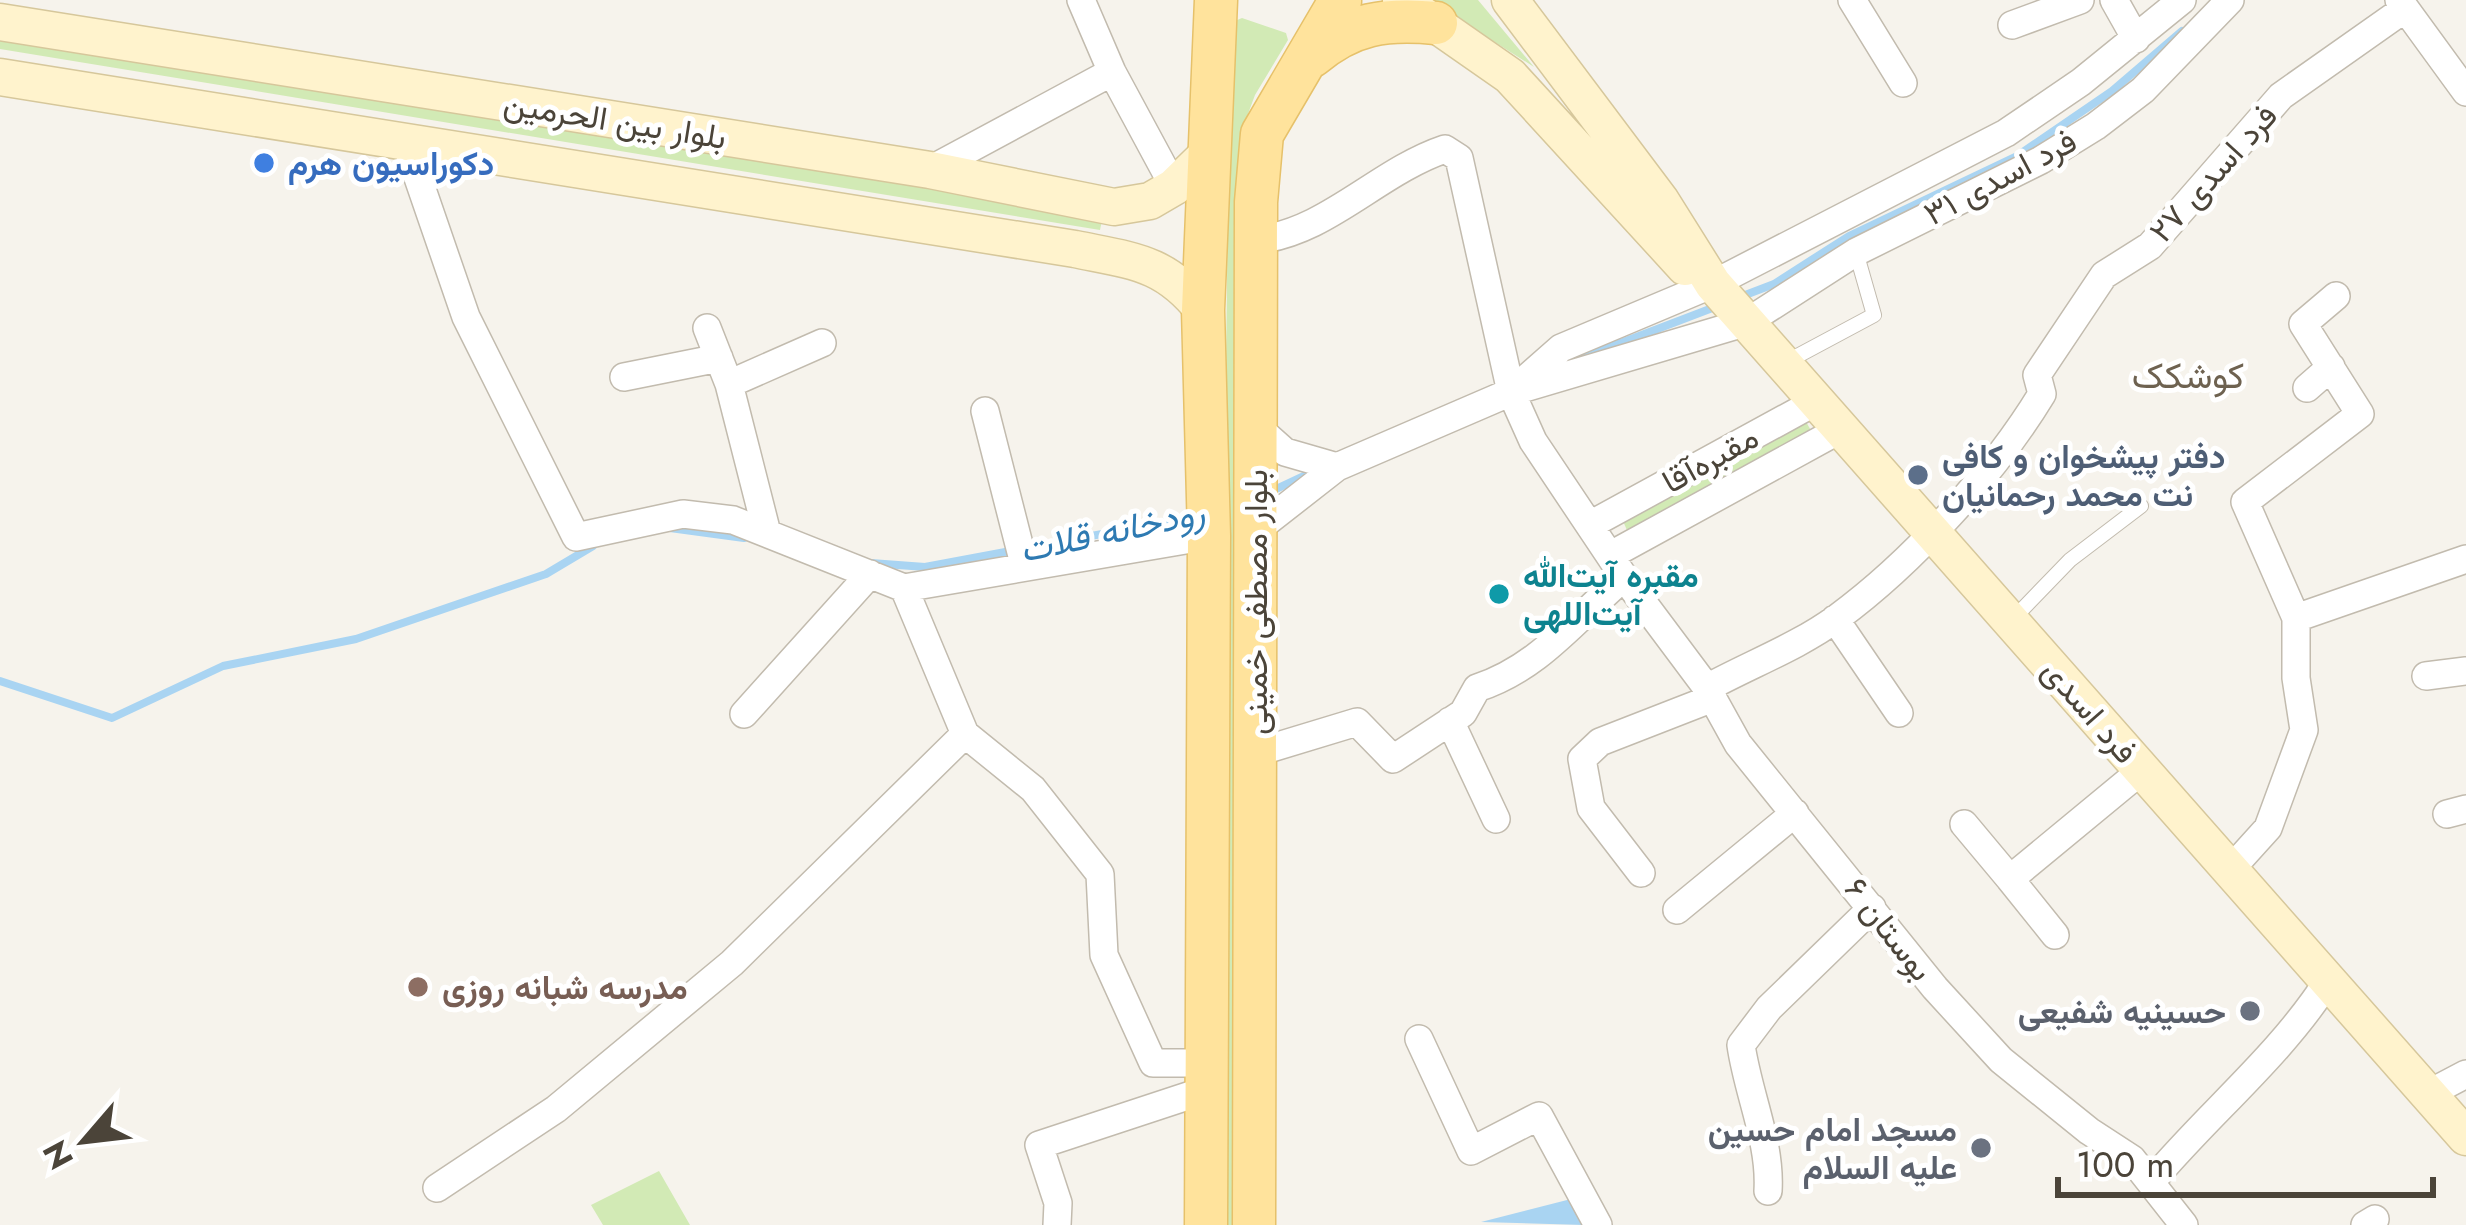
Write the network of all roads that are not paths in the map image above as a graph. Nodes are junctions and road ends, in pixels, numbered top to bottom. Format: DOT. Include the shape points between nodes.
graph roads {
  1 [pos="1081,0"];
  2 [pos="1216,0"];
  3 [pos="1316,0"];
  4 [pos="1510,0"];
  5 [pos="1852,0"];
  6 [pos="2080,0"];
  7 [pos="2114,0"];
  8 [pos="2182,0"];
  9 [pos="2230,0"];
  10 [pos="1342,1"];
  11 [pos="2401,5"];
  12 [pos="1419,12"];
  13 [pos="0,22"];
  14 [pos="2012,25"];
  15 [pos="2136,39"];
  16 [pos="1302,64"];
  17 [pos="1112,72"];
  18 [pos="0,77"];
  19 [pos="1903,82"];
  20 [pos="2466,92"];
  21 [pos="404,140"];
  22 [pos="1211,151"];
  23 [pos="930,170"];
  24 [pos="1174,187"];
  25 [pos="1114,207"];
  26 [pos="1256,240"];
  27 [pos="1856,252"];
  28 [pos="1110,256"];
  29 [pos="1714,284"];
  30 [pos="2336,296"];
  31 [pos="1203,310"];
  32 [pos="1747,322"];
  33 [pos="707,328"];
  34 [pos="822,343"];
  35 [pos="1783,363"];
  36 [pos="2331,367"];
  37 [pos="724,371"];
  38 [pos="624,377"];
  39 [pos="2307,388"];
  40 [pos="1511,392"];
  41 [pos="985,411"];
  42 [pos="1822,418"];
  43 [pos="1256,427"];
  44 [pos="1337,466"];
  45 [pos="2141,506"];
  46 [pos="1601,519"];
  47 [pos="1255,531"];
  48 [pos="767,532"];
  49 [pos="1934,533"];
  50 [pos="1209,535"];
  51 [pos="2466,559"];
  52 [pos="1024,565"];
  53 [pos="1626,567"];
  54 [pos="870,574"];
  55 [pos="904,588"];
  56 [pos="2296,618"];
  57 [pos="1835,620"];
  58 [pos="2011,621"];
  59 [pos="2466,671"];
  60 [pos="2426,676"];
  61 [pos="1710,693"];
  62 [pos="1899,713"];
  63 [pos="744,714"];
  64 [pos="1450,722"];
  65 [pos="965,734"];
  66 [pos="1255,753"];
  67 [pos="2142,770"];
  68 [pos="1795,812"];
  69 [pos="1496,819"];
  70 [pos="1964,824"];
  71 [pos="2230,870"];
  72 [pos="1641,874"];
  73 [pos="2010,879"];
  74 [pos="1873,908"];
  75 [pos="1677,910"];
  76 [pos="2055,935"];
  77 [pos="2328,981"];
  78 [pos="1419,1039"];
  79 [pos="2466,1074"];
  80 [pos="1206,1077"];
  81 [pos="2428,1094"];
  82 [pos="2466,1137"];
  83 [pos="2152,1181"];
  84 [pos="437,1187"];
  85 [pos="1768,1191"];
  86 [pos="1057,1225"];
  87 [pos="1205,1225"];
  88 [pos="1254,1225"];
  89 [pos="1598,1225"];
  90 [pos="2184,1225"];
  1 -- 17 [label="street"];
  2 -- 22 [label="main road, بلوار مصطفی خمینی"];
  3 -- 10 [label="main road"];
  4 -- 29 [label="main road, فرد اسدی"];
  5 -- 19 [label="street"];
  6 -- 14 [label="street"];
  7 -- 15 [label="street"];
  8 -- 15 [label="street, فرد اسدی ۳۱"];
  9 -- 27 [label="street, فرد اسدی ۳۱" via="2096,126"];
  10 -- 16 [label="main road, بلوار مصطفی خمینی"];
  11 -- 20 [label="street"];
  11 -- 49 [label="street, فرد اسدی ۲۷" via="2281,96 2162,234 2104,275 2037,375 2042,394 2024,422"];
  12 -- 16 [label="main road" via="1335,36"];
  12 -- 29 [label="main road, فرد اسدی" via="1510,76 1677,262"];
  13 -- 23 [label="main road, بلوار بین الحرمین"];
  15 -- 29 [label="street, فرد اسدی ۳۱" via="2006,134"];
  16 -- 26 [label="main road, بلوار مصطفی خمینی" via="1262,134"];
  17 -- 23 [label="street"];
  17 -- 24 [label="street"];
  18 -- 21 [label="main road, بلوار بین الحرمین"];
  21 -- 28 [label="main road, بلوار بین الحرمین"];
  21 -- 48 [label="street" via="466,316 576,537 683,514"];
  22 -- 24 [label="main road, بلوار بین الحرمین"];
  22 -- 31 [label="main road, بلوار مصطفی خمینی"];
  23 -- 25 [label="main road, بلوار بین الحرمین"];
  24 -- 25 [label="main road, بلوار بین الحرمین"];
  25 -- 28 [label="main road"];
  26 -- 40 [label="street" via="1290,236 1378,178 1445,149 1459,158"];
  26 -- 43 [label="main road, بلوار مصطفی خمینی"];
  27 -- 32 [label="street, فرد اسدی ۳۱"];
  27 -- 35 [label="lane" via="1874,314"];
  28 -- 31 [label="main road, بلوار بین الحرمین" via="1180,280"];
  29 -- 32 [label="main road, فرد اسدی"];
  29 -- 40 [label="street, فرد اسدی ۳۱" via="1561,348"];
  30 -- 36 [label="street" via="2302,324"];
  31 -- 50 [label="main road, بلوار مصطفی خمینی"];
  32 -- 35 [label="main road, فرد اسدی"];
  32 -- 40 [label="street, فرد اسدی ۳۱"];
  33 -- 37 [label="street"];
  34 -- 37 [label="street"];
  35 -- 42 [label="main road, فرد اسدی"];
  36 -- 39 [label="street"];
  36 -- 56 [label="street" via="2360,414 2245,502"];
  37 -- 38 [label="street"];
  37 -- 48 [label="street"];
  40 -- 44 [label="street"];
  40 -- 46 [label="street" via="1533,441"];
  41 -- 52 [label="street"];
  42 -- 46 [label="street, مقبره‌آقا"];
  42 -- 49 [label="main road, فرد اسدی"];
  42 -- 53 [label="street, مقبره‌آقا"];
  43 -- 44 [label="street" via="1285,452"];
  43 -- 47 [label="main road, بلوار مصطفی خمینی"];
  44 -- 47 [label="street"];
  45 -- 58 [label="lane" via="2070,560"];
  46 -- 53 [label="street"];
  47 -- 66 [label="main road, بلوار مصطفی خمینی"];
  48 -- 54 [label="street"];
  49 -- 57 [label="street, فرد اسدی ۲۷"];
  49 -- 58 [label="main road, فرد اسدی"];
  50 -- 52 [label="street"];
  50 -- 80 [label="main road, بلوار مصطفی خمینی"];
  51 -- 56 [label="street"];
  52 -- 55 [label="street"];
  53 -- 61 [label="street, بوستان ۶"];
  53 -- 64 [label="street, مقبره‌آقا" via="1545,655 1477,688"];
  54 -- 55 [label="street"];
  54 -- 63 [label="street"];
  55 -- 65 [label="street"];
  56 -- 71 [label="street" via="2305,730 2268,829"];
  57 -- 61 [label="street, فرد اسدی ۲۷"];
  57 -- 62 [label="street"];
  58 -- 67 [label="main road, فرد اسدی"];
  59 -- 60 [label="street"];
  61 -- 68 [label="street, بوستان ۶" via="1738,744"];
  61 -- 72 [label="street, فرد اسدی ۲۷" via="1600,742 1582,759 1591,808"];
  64 -- 66 [label="street, مقبره‌آقا" via="1393,759 1357,722"];
  64 -- 69 [label="street"];
  65 -- 80 [label="street" via="1033,789 1100,874 1104,955 1153,1063"];
  65 -- 84 [label="street" via="732,963 556,1109"];
  66 -- 88 [label="main road, بلوار مصطفی خمینی"];
  67 -- 71 [label="main road, فرد اسدی"];
  67 -- 73 [label="street"];
  68 -- 74 [label="street, بوستان ۶"];
  68 -- 75 [label="street"];
  70 -- 73 [label="street"];
  71 -- 77 [label="main road, فرد اسدی"];
  73 -- 76 [label="street"];
  74 -- 83 [label="street, بوستان ۶" via="2001,1060"];
  74 -- 85 [label="street" via="1741,1045 1770,1162"];
  77 -- 81 [label="main road, فرد اسدی"];
  77 -- 83 [label="street" via="2221,1112"];
  78 -- 89 [label="street" via="1471,1150 1539,1116"];
  79 -- 81 [label="street"];
  80 -- 86 [label="street" via="1039,1145"];
  80 -- 87 [label="main road, بلوار مصطفی خمینی"];
  81 -- 82 [label="main road, فرد اسدی"];
  83 -- 90 [label="street, بوستان ۶"];
}
